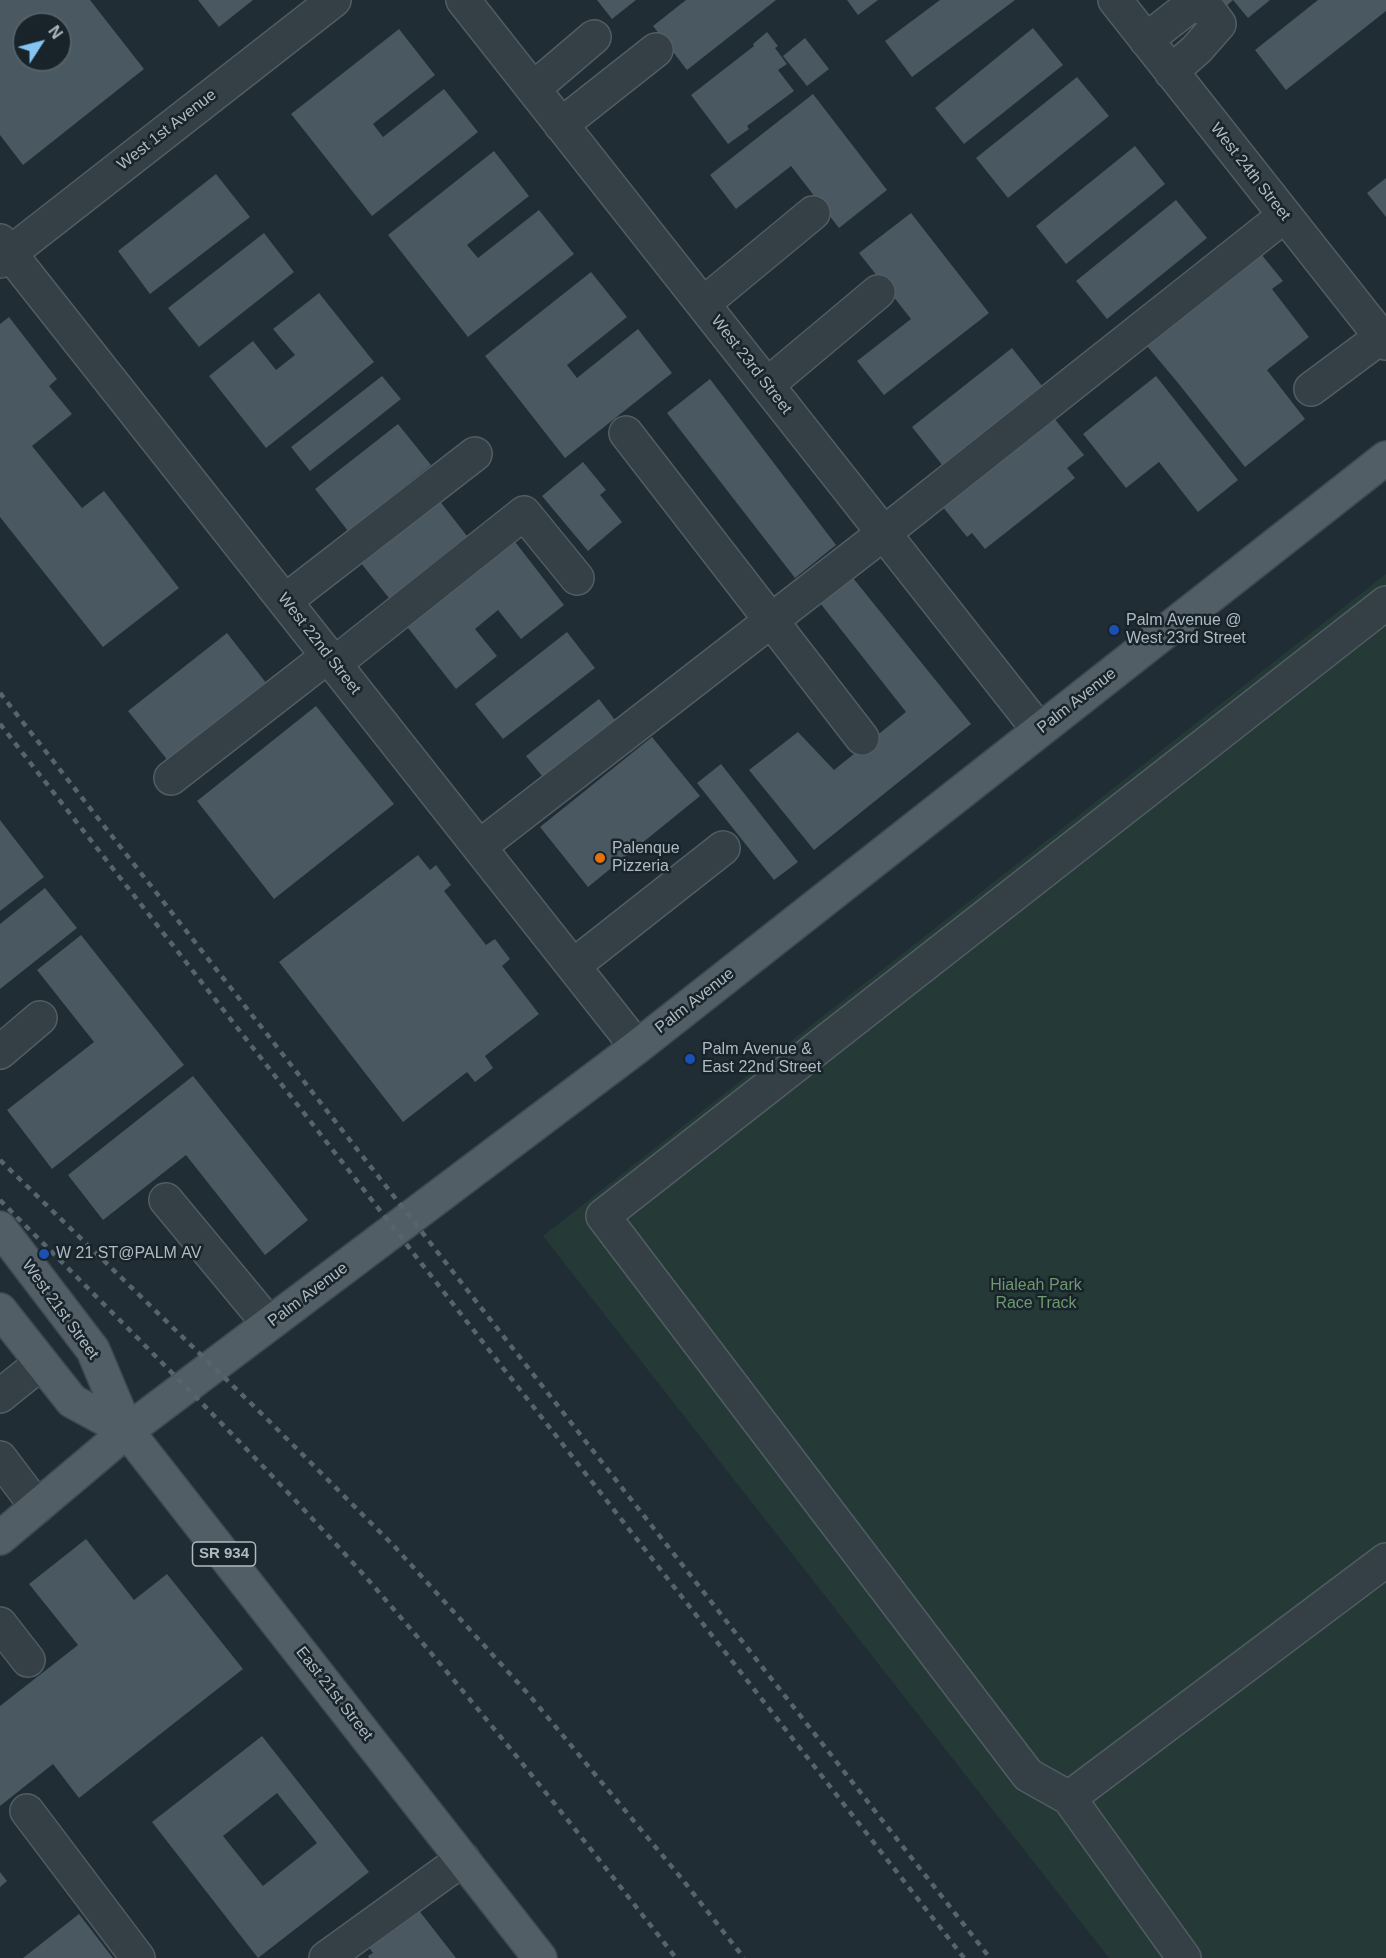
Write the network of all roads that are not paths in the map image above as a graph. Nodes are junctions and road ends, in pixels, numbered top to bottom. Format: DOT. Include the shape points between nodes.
graph roads {
  1 [pos="334,0"];
  2 [pos="1115,0"];
  3 [pos="472,3"];
  4 [pos="594,37"];
  5 [pos="1146,40"];
  6 [pos="656,50"];
  7 [pos="1171,72"];
  8 [pos="533,89"];
  9 [pos="561,125"];
  10 [pos="813,213"];
  11 [pos="1284,216"];
  12 [pos="3,251"];
  13 [pos="878,292"];
  14 [pos="703,304"];
  15 [pos="1383,340"];
  16 [pos="767,385"];
  17 [pos="1311,389"];
  18 [pos="626,433"];
  19 [pos="475,453"];
  20 [pos="1386,458"];
  21 [pos="884,533"];
  22 [pos="577,578"];
  23 [pos="285,601"];
  24 [pos="1386,603"];
  25 [pos="771,620"];
  26 [pos="331,660"];
  27 [pos="1039,730"];
  28 [pos="862,738"];
  29 [pos="171,778"];
  30 [pos="479,847"];
  31 [pos="723,848"];
  32 [pos="573,966"];
  33 [pos="40,1018"];
  34 [pos="637,1047"];
  35 [pos="0,1052"];
  36 [pos="166,1200"];
  37 [pos="0,1228"];
  38 [pos="0,1310"];
  39 [pos="269,1324"];
  40 [pos="41,1363"];
  41 [pos="0,1396"];
  42 [pos="127,1431"];
  43 [pos="0,1458"];
  44 [pos="37,1507"];
  45 [pos="0,1538"];
  46 [pos="1386,1560"];
  47 [pos="0,1624"];
  48 [pos="28,1660"];
  49 [pos="1069,1798"];
  50 [pos="27,1811"];
  51 [pos="463,1859"];
  52 [pos="138,1958"];
  53 [pos="326,1958"];
  54 [pos="540,1958"];
  55 [pos="1184,1958"];
  1 -- 12 [label="street, West 1st Avenue"];
  2 -- 5 [label="street, West 24th Street"];
  3 -- 8 [label="street, West 23rd Street"];
  4 -- 8 [label="street"];
  5 -- 7 [label="street, West 24th Street"];
  5 -- 7 [label="street" via="1191,5 1208,9 1219,24"];
  6 -- 9 [label="street"];
  7 -- 11 [label="street, West 24th Street"];
  8 -- 9 [label="street, West 23rd Street"];
  9 -- 14 [label="street, West 23rd Street"];
  10 -- 14 [label="street"];
  11 -- 15 [label="street, West 24th Street"];
  11 -- 21 [label="street"];
  12 -- 23 [label="street, West 22nd Street"];
  13 -- 16 [label="street"];
  14 -- 16 [label="street, West 23rd Street"];
  15 -- 17 [label="street"];
  16 -- 21 [label="street, West 23rd Street"];
  18 -- 25 [label="street"];
  19 -- 23 [label="street"];
  20 -- 27 [label="main road, Palm Avenue"];
  21 -- 25 [label="street"];
  21 -- 27 [label="street, West 23rd Street"];
  22 -- 26 [label="street" via="524,513"];
  23 -- 26 [label="street, West 22nd Street"];
  24 -- 49 [label="street" via="603,1216 1028,1775"];
  25 -- 28 [label="street"];
  25 -- 30 [label="street"];
  26 -- 29 [label="street"];
  26 -- 30 [label="street, West 22nd Street"];
  27 -- 34 [label="main road, Palm Avenue"];
  30 -- 32 [label="street, West 22nd Street"];
  31 -- 32 [label="street"];
  32 -- 34 [label="street, West 22nd Street"];
  33 -- 35 [label="street"];
  34 -- 39 [label="main road, Palm Avenue"];
  36 -- 39 [label="street"];
  37 -- 42 [label="main road, West 21st Street / SR 934" via="93,1350"];
  38 -- 40 [label="main road, SR 934"];
  39 -- 42 [label="main road, Palm Avenue"];
  40 -- 41 [label="street"];
  40 -- 42 [label="main road, SR 934" via="72,1401"];
  42 -- 44 [label="main road, Palm Avenue"];
  42 -- 51 [label="main road, East 21st Street / SR 934"];
  43 -- 44 [label="street"];
  44 -- 45 [label="main road, Palm Avenue"];
  46 -- 49 [label="street"];
  47 -- 48 [label="street"];
  49 -- 55 [label="street"];
  50 -- 52 [label="street"];
  51 -- 53 [label="street"];
  51 -- 54 [label="main road, East 21st Street / SR 934"];
}
